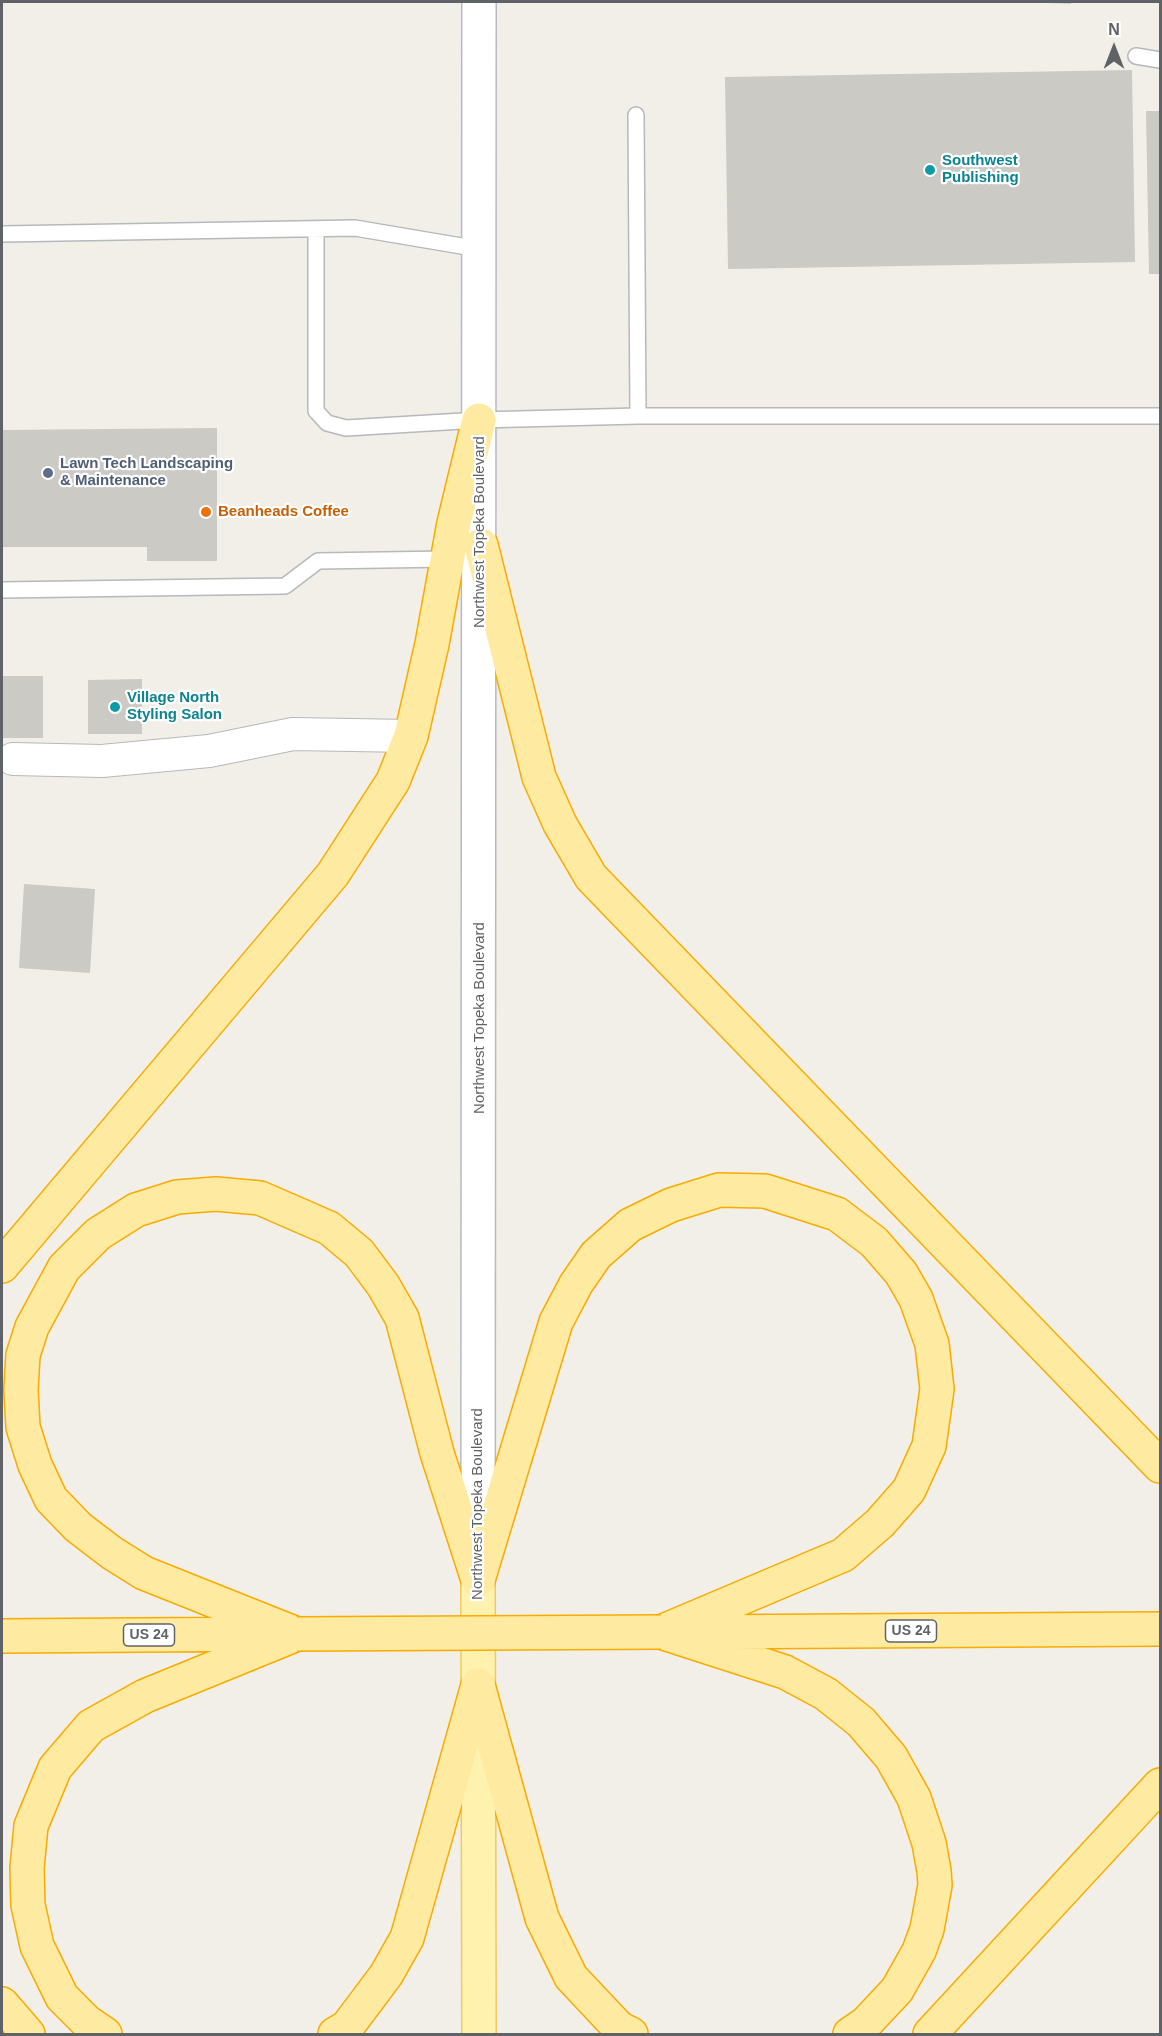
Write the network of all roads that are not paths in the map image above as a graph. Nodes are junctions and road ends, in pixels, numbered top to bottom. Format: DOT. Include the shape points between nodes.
graph roads {
  1 [pos="479,2"];
  2 [pos="1136,56"];
  3 [pos="1161,60"];
  4 [pos="636,115"];
  5 [pos="316,229"];
  6 [pos="2,234"];
  7 [pos="479,249"];
  8 [pos="638,416"];
  9 [pos="1161,416"];
  10 [pos="479,420"];
  11 [pos="481,545"];
  12 [pos="448,559"];
  13 [pos="2,590"];
  14 [pos="411,736"];
  15 [pos="13,759"];
  16 [pos="2,1266"];
  17 [pos="1161,1466"];
  18 [pos="478,1580"];
  19 [pos="1161,1629"];
  20 [pos="661,1632"];
  21 [pos="297,1634"];
  22 [pos="2,1636"];
  23 [pos="478,1685"];
  24 [pos="1161,1785"];
  25 [pos="2,2004"];
  26 [pos="28,2034"];
  27 [pos="105,2034"];
  28 [pos="336,2034"];
  29 [pos="478,2034"];
  30 [pos="631,2034"];
  31 [pos="850,2034"];
  32 [pos="930,2034"];
  1 -- 7 [label="main road, Northwest Topeka Boulevard"];
  2 -- 3 [label="lane"];
  4 -- 8 [label="lane"];
  5 -- 6 [label="lane"];
  5 -- 7 [label="lane" via="354,228"];
  5 -- 10 [label="lane" via="316,411 327,423 346,428"];
  7 -- 10 [label="main road, Northwest Topeka Boulevard"];
  8 -- 9 [label="lane"];
  8 -- 10 [label="lane"];
  10 -- 11 [label="main road, Northwest Topeka Boulevard"];
  10 -- 12 [label="highway"];
  11 -- 17 [label="highway" via="539,777 560,824 591,877"];
  11 -- 18 [label="main road, Northwest Topeka Boulevard"];
  12 -- 13 [label="lane" via="318,561 285,586"];
  12 -- 14 [label="highway"];
  14 -- 15 [label="street" via="292,734 209,751 102,761"];
  14 -- 16 [label="highway" via="393,781 333,874"];
  18 -- 20 [label="highway" via="556,1322 596,1255 630,1225 671,1205 719,1190 765,1191 837,1214 874,1242 901,1273 916,1299 932,1344 937,1389 929,1446 909,1490 880,1523 843,1555"];
  18 -- 21 [label="highway" via="437,1453 402,1318 358,1253 329,1228 260,1198 216,1194 177,1197 136,1210 98,1234 64,1268 32,1327 23,1355 21,1390 23,1427 35,1465 51,1499 112,1554 144,1573"];
  18 -- 23 [label="main road, Northwest Topeka Boulevard"];
  19 -- 20 [label="highway, US 24"];
  20 -- 21 [label="highway, US 24, bridge"];
  20 -- 31 [label="highway" via="785,1672 826,1694 861,1722 891,1758 914,1798 934,1870 927,1929 897,1990"];
  21 -- 22 [label="highway, US 24"];
  21 -- 27 [label="highway" via="126,1706 91,1726 55,1768 31,1826 28,1905 37,1946 62,1997"];
  23 -- 28 [label="highway" via="407,1938 366,2001"];
  23 -- 29 [label="main road, Northwest Topeka Boulevard"];
  23 -- 30 [label="highway" via="542,1918 571,1977 619,2028"];
  24 -- 32 [label="highway"];
  25 -- 26 [label="highway"];
}
